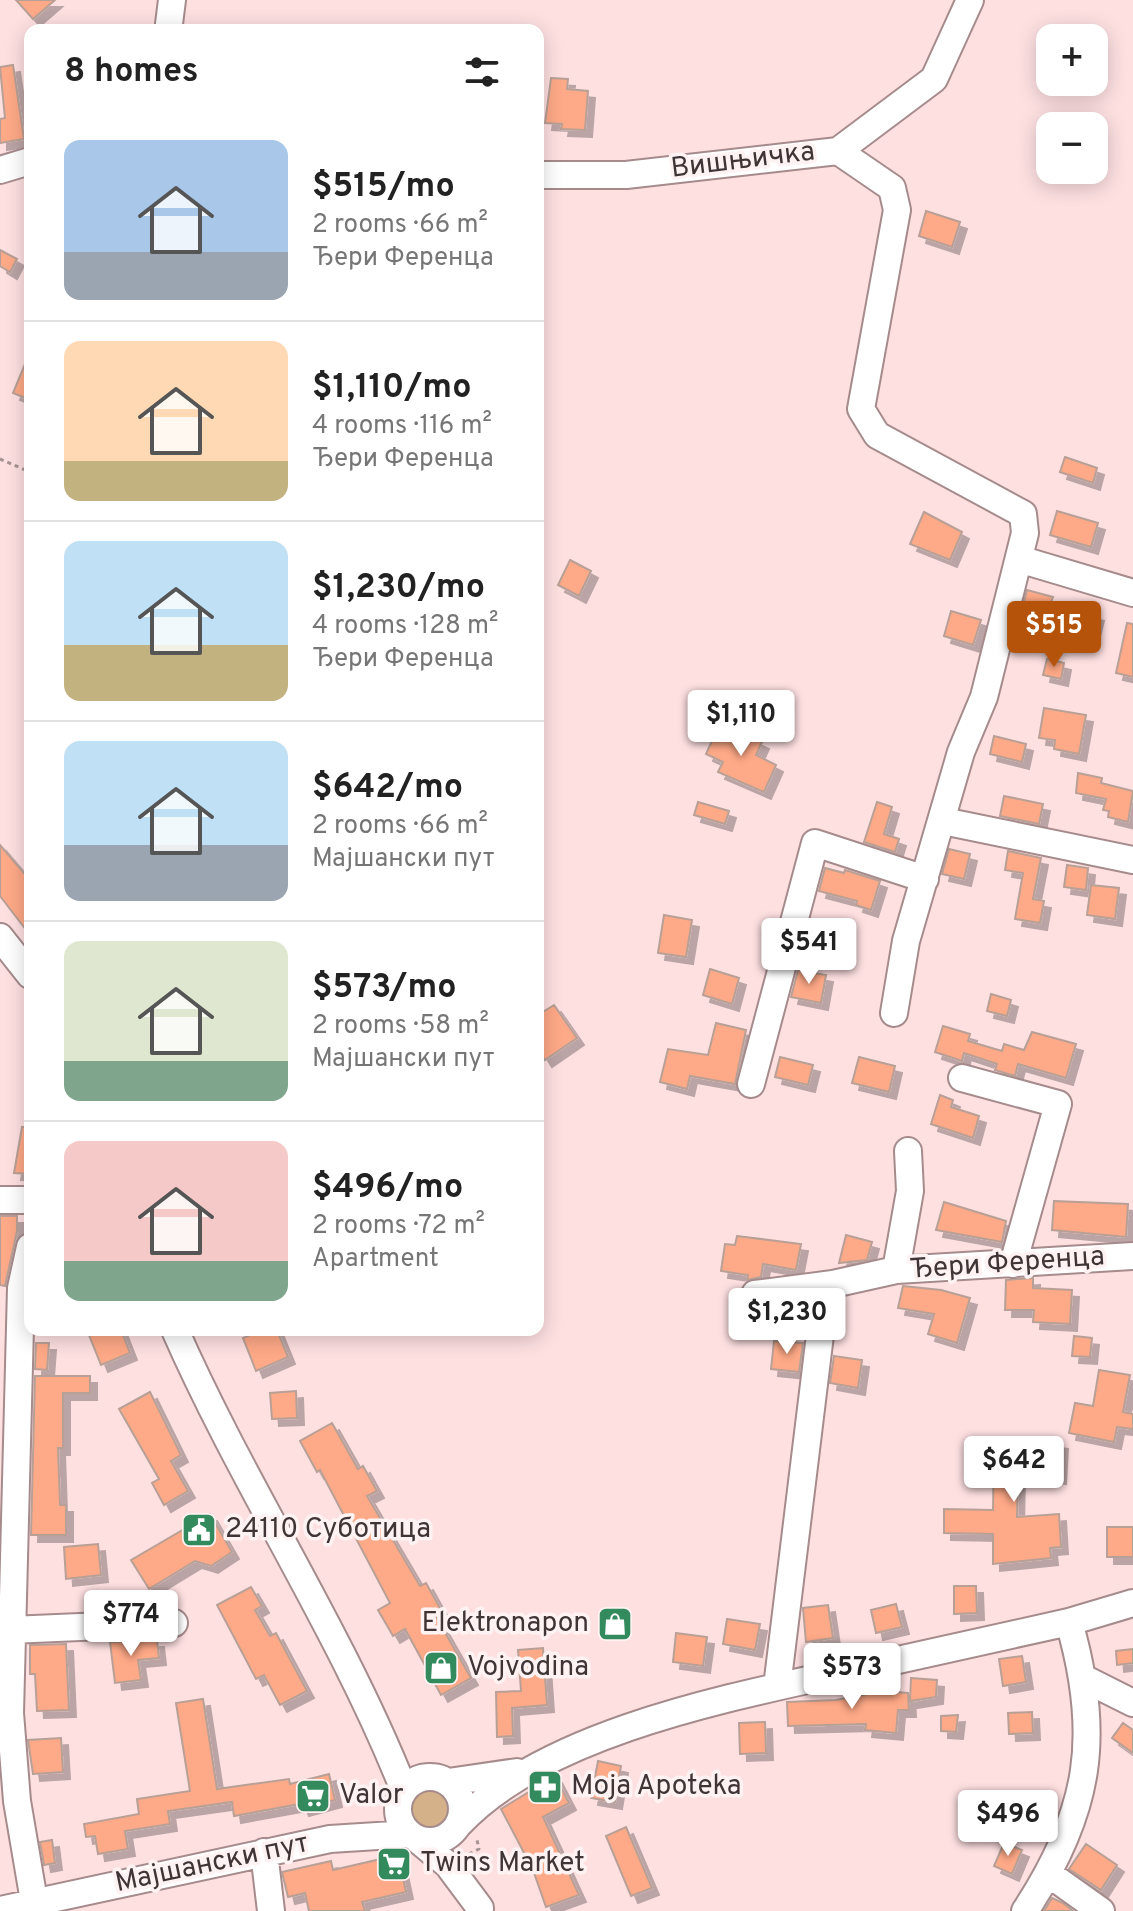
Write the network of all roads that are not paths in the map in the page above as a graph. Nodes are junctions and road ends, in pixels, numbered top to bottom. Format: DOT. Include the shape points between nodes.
graph roads {
  1 [pos="970,0"];
  2 [pos="838,151"];
  3 [pos="24,163"];
  4 [pos="0,170"];
  5 [pos="544,175"];
  6 [pos="1019,559"];
  7 [pos="1133,593"];
  8 [pos="943,821"];
  9 [pos="1133,860"];
  10 [pos="925,879"];
  11 [pos="0,937"];
  12 [pos="24,967"];
  13 [pos="894,1013"];
  14 [pos="962,1078"];
  15 [pos="751,1084"];
  16 [pos="908,1151"];
  17 [pos="0,1200"];
  18 [pos="24,1200"];
  19 [pos="1133,1256"];
  20 [pos="1013,1264"];
  21 [pos="896,1270"];
  22 [pos="24,1274"];
  23 [pos="833,1284"];
  24 [pos="755,1294"];
  25 [pos="178,1336"];
  26 [pos="1133,1603"];
  27 [pos="1069,1622"];
  28 [pos="174,1623"];
  29 [pos="10,1630"];
  30 [pos="1085,1679"];
  31 [pos="777,1687"];
  32 [pos="1133,1703"];
  33 [pos="371,1707"];
  34 [pos="528,1770"];
  35 [pos="443,1780"];
  36 [pos="403,1792"];
  37 [pos="464,1836"];
  38 [pos="413,1837"];
  39 [pos="330,1839"];
  40 [pos="264,1852"];
  41 [pos="1049,1874"];
  42 [pos="34,1901"];
  43 [pos="481,1909"];
  44 [pos="0,1910"];
  45 [pos="271,1911"];
  46 [pos="1025,1911"];
  47 [pos="1101,1911"];
  1 -- 2 [label="street, Вишњичка" via="934,79"];
  2 -- 5 [label="street, Вишњичка" via="626,175"];
  2 -- 6 [label="street" via="892,188 897,210 861,409 877,435 1023,514"];
  3 -- 4 [label="street"];
  6 -- 7 [label="street"];
  6 -- 8 [label="street" via="984,697 961,752"];
  8 -- 9 [label="street"];
  8 -- 10 [label="street"];
  10 -- 13 [label="street" via="906,941"];
  10 -- 15 [label="street" via="815,843"];
  11 -- 12 [label="street"];
  14 -- 20 [label="street" via="1058,1104"];
  16 -- 21 [label="street" via="910,1191"];
  17 -- 18 [label="street"];
  19 -- 20 [label="street, Ђери Ференца"];
  20 -- 21 [label="street, Ђери Ференца"];
  21 -- 23 [label="street, Ђери Ференца"];
  22 -- 29 [label="street"];
  23 -- 24 [label="street, Ђери Ференца"];
  23 -- 31 [label="street" via="820,1335"];
  25 -- 33 [label="street" via="223,1433"];
  26 -- 27 [label="street"];
  27 -- 30 [label="street"];
  27 -- 31 [label="street"];
  28 -- 29 [label="street"];
  29 -- 42 [label="street" via="17,1801"];
  30 -- 32 [label="street"];
  30 -- 41 [label="street" via="1088,1759"];
  31 -- 34 [label="street" via="656,1717"];
  33 -- 35 [label="street" via="420,1766"];
  33 -- 36 [label="street"];
  34 -- 35 [label="street"];
  34 -- 37 [label="street" via="493,1792"];
  35 -- 36 [label="street" via="417,1780"];
  35 -- 37 [label="street" via="460,1796"];
  36 -- 38 [label="street" via="398,1815"];
  36 -- 39 [label="street, Мајшански пут"];
  37 -- 38 [label="street" via="438,1841"];
  37 -- 43 [label="street"];
  38 -- 39 [label="street, Мајшански пут"];
  38 -- 43 [label="street" via="448,1865"];
  39 -- 40 [label="street, Мајшански пут"];
  40 -- 42 [label="street, Мајшански пут"];
  40 -- 45 [label="street"];
  41 -- 46 [label="street"];
  41 -- 47 [label="street"];
  42 -- 44 [label="street, Мајшански пут"];
}
